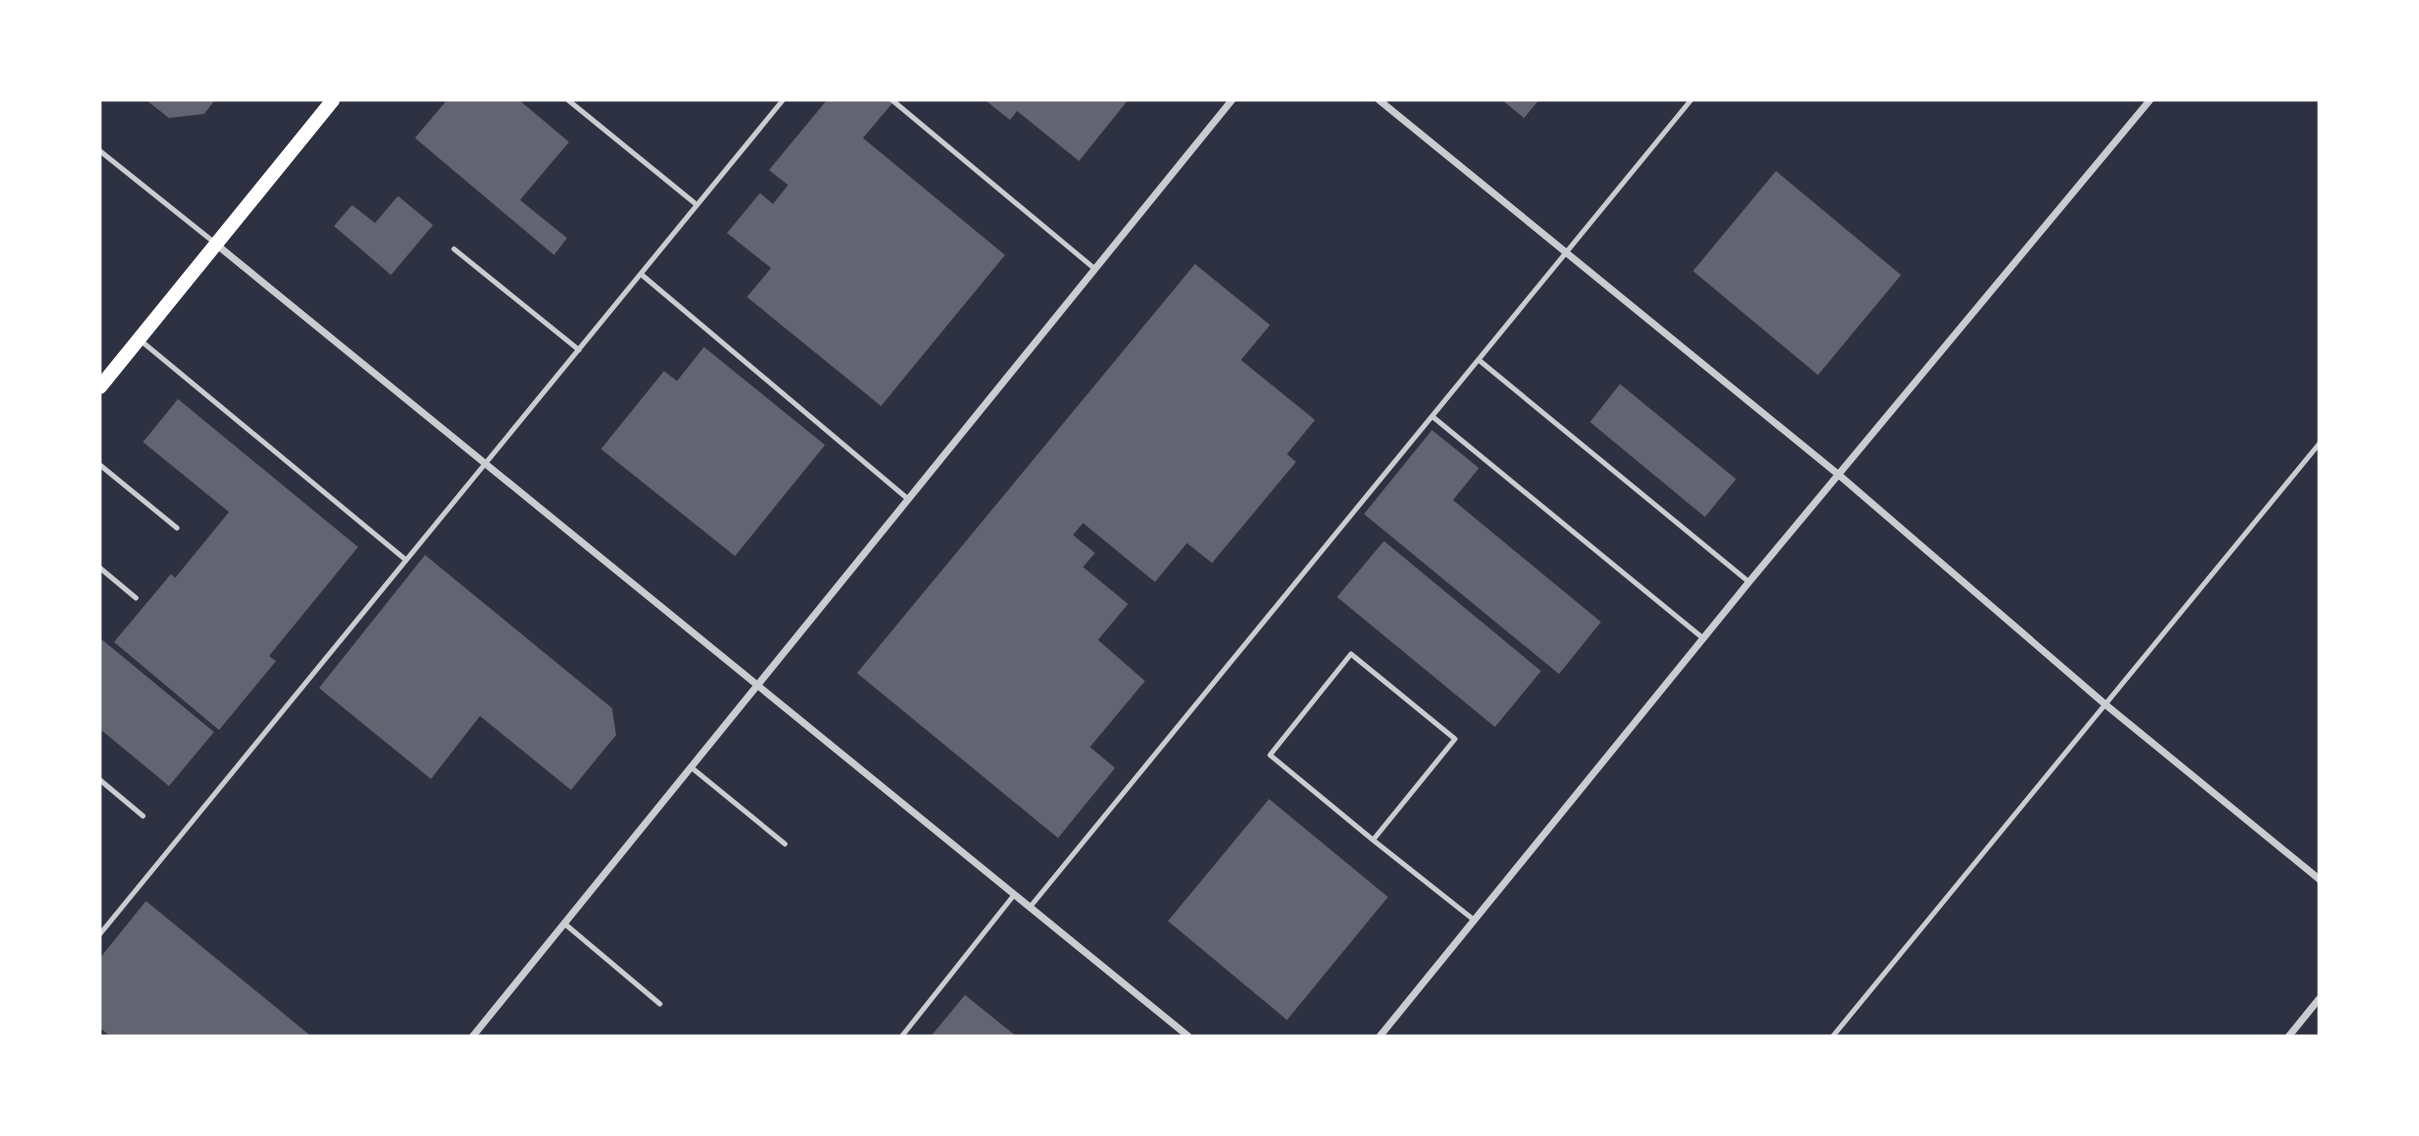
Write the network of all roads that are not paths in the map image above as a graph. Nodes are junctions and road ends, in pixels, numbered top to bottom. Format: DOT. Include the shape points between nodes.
graph roads {
  1 [pos="333,100"];
  2 [pos="568,100"];
  3 [pos="783,100"];
  4 [pos="892,100"];
  5 [pos="1232,100"];
  6 [pos="1379,100"];
  7 [pos="1691,100"];
  8 [pos="2150,100"];
  9 [pos="100,151"];
  10 [pos="697,205"];
  11 [pos="217,245"];
  12 [pos="454,248"];
  13 [pos="1567,254"];
  14 [pos="1095,269"];
  15 [pos="642,275"];
  16 [pos="140,340"];
  17 [pos="579,350"];
  18 [pos="1479,361"];
  19 [pos="100,387"];
  20 [pos="1433,417"];
  21 [pos="2319,444"];
  22 [pos="485,464"];
  23 [pos="100,465"];
  24 [pos="1839,475"];
  25 [pos="908,499"];
  26 [pos="177,528"];
  27 [pos="407,560"];
  28 [pos="100,568"];
  29 [pos="1749,582"];
  30 [pos="136,598"];
  31 [pos="1704,639"];
  32 [pos="760,686"];
  33 [pos="2106,705"];
  34 [pos="692,768"];
  35 [pos="100,780"];
  36 [pos="144,816"];
  37 [pos="1373,840"];
  38 [pos="785,844"];
  39 [pos="2319,879"];
  40 [pos="1014,895"];
  41 [pos="1030,907"];
  42 [pos="1474,920"];
  43 [pos="565,923"];
  44 [pos="100,934"];
  45 [pos="2319,999"];
  46 [pos="660,1004"];
  47 [pos="473,1036"];
  48 [pos="902,1036"];
  49 [pos="1188,1036"];
  50 [pos="1380,1036"];
  51 [pos="1833,1036"];
  52 [pos="2289,1036"];
  1 -- 11 [label="main road"];
  2 -- 10 [label="lane"];
  3 -- 10 [label="lane"];
  4 -- 14 [label="lane"];
  5 -- 14 [label="street"];
  6 -- 13 [label="street"];
  7 -- 13 [label="lane"];
  8 -- 24 [label="street"];
  9 -- 11 [label="lane"];
  10 -- 15 [label="lane"];
  11 -- 16 [label="main road"];
  11 -- 22 [label="street"];
  12 -- 17 [label="lane"];
  13 -- 18 [label="lane"];
  13 -- 24 [label="street"];
  14 -- 25 [label="street"];
  15 -- 17 [label="lane"];
  15 -- 25 [label="lane"];
  16 -- 19 [label="main road"];
  16 -- 27 [label="lane"];
  17 -- 22 [label="lane"];
  18 -- 20 [label="lane"];
  18 -- 29 [label="lane"];
  20 -- 31 [label="lane"];
  20 -- 41 [label="lane"];
  21 -- 33 [label="lane"];
  22 -- 27 [label="lane"];
  22 -- 32 [label="street"];
  23 -- 26 [label="lane"];
  24 -- 29 [label="street"];
  24 -- 33 [label="street"];
  25 -- 32 [label="street"];
  27 -- 44 [label="lane"];
  28 -- 30 [label="lane"];
  29 -- 31 [label="street"];
  31 -- 42 [label="street"];
  32 -- 34 [label="street"];
  32 -- 40 [label="street"];
  33 -- 39 [label="street"];
  33 -- 51 [label="lane"];
  34 -- 38 [label="lane"];
  34 -- 43 [label="street"];
  35 -- 36 [label="lane"];
  37 -- 37 [label="lane" via="1270,755 1351,654 1455,739"];
  37 -- 42 [label="lane"];
  40 -- 41 [label="street"];
  40 -- 48 [label="lane"];
  41 -- 49 [label="street"];
  42 -- 50 [label="street"];
  43 -- 46 [label="lane"];
  43 -- 47 [label="street"];
  45 -- 52 [label="street"];
}
